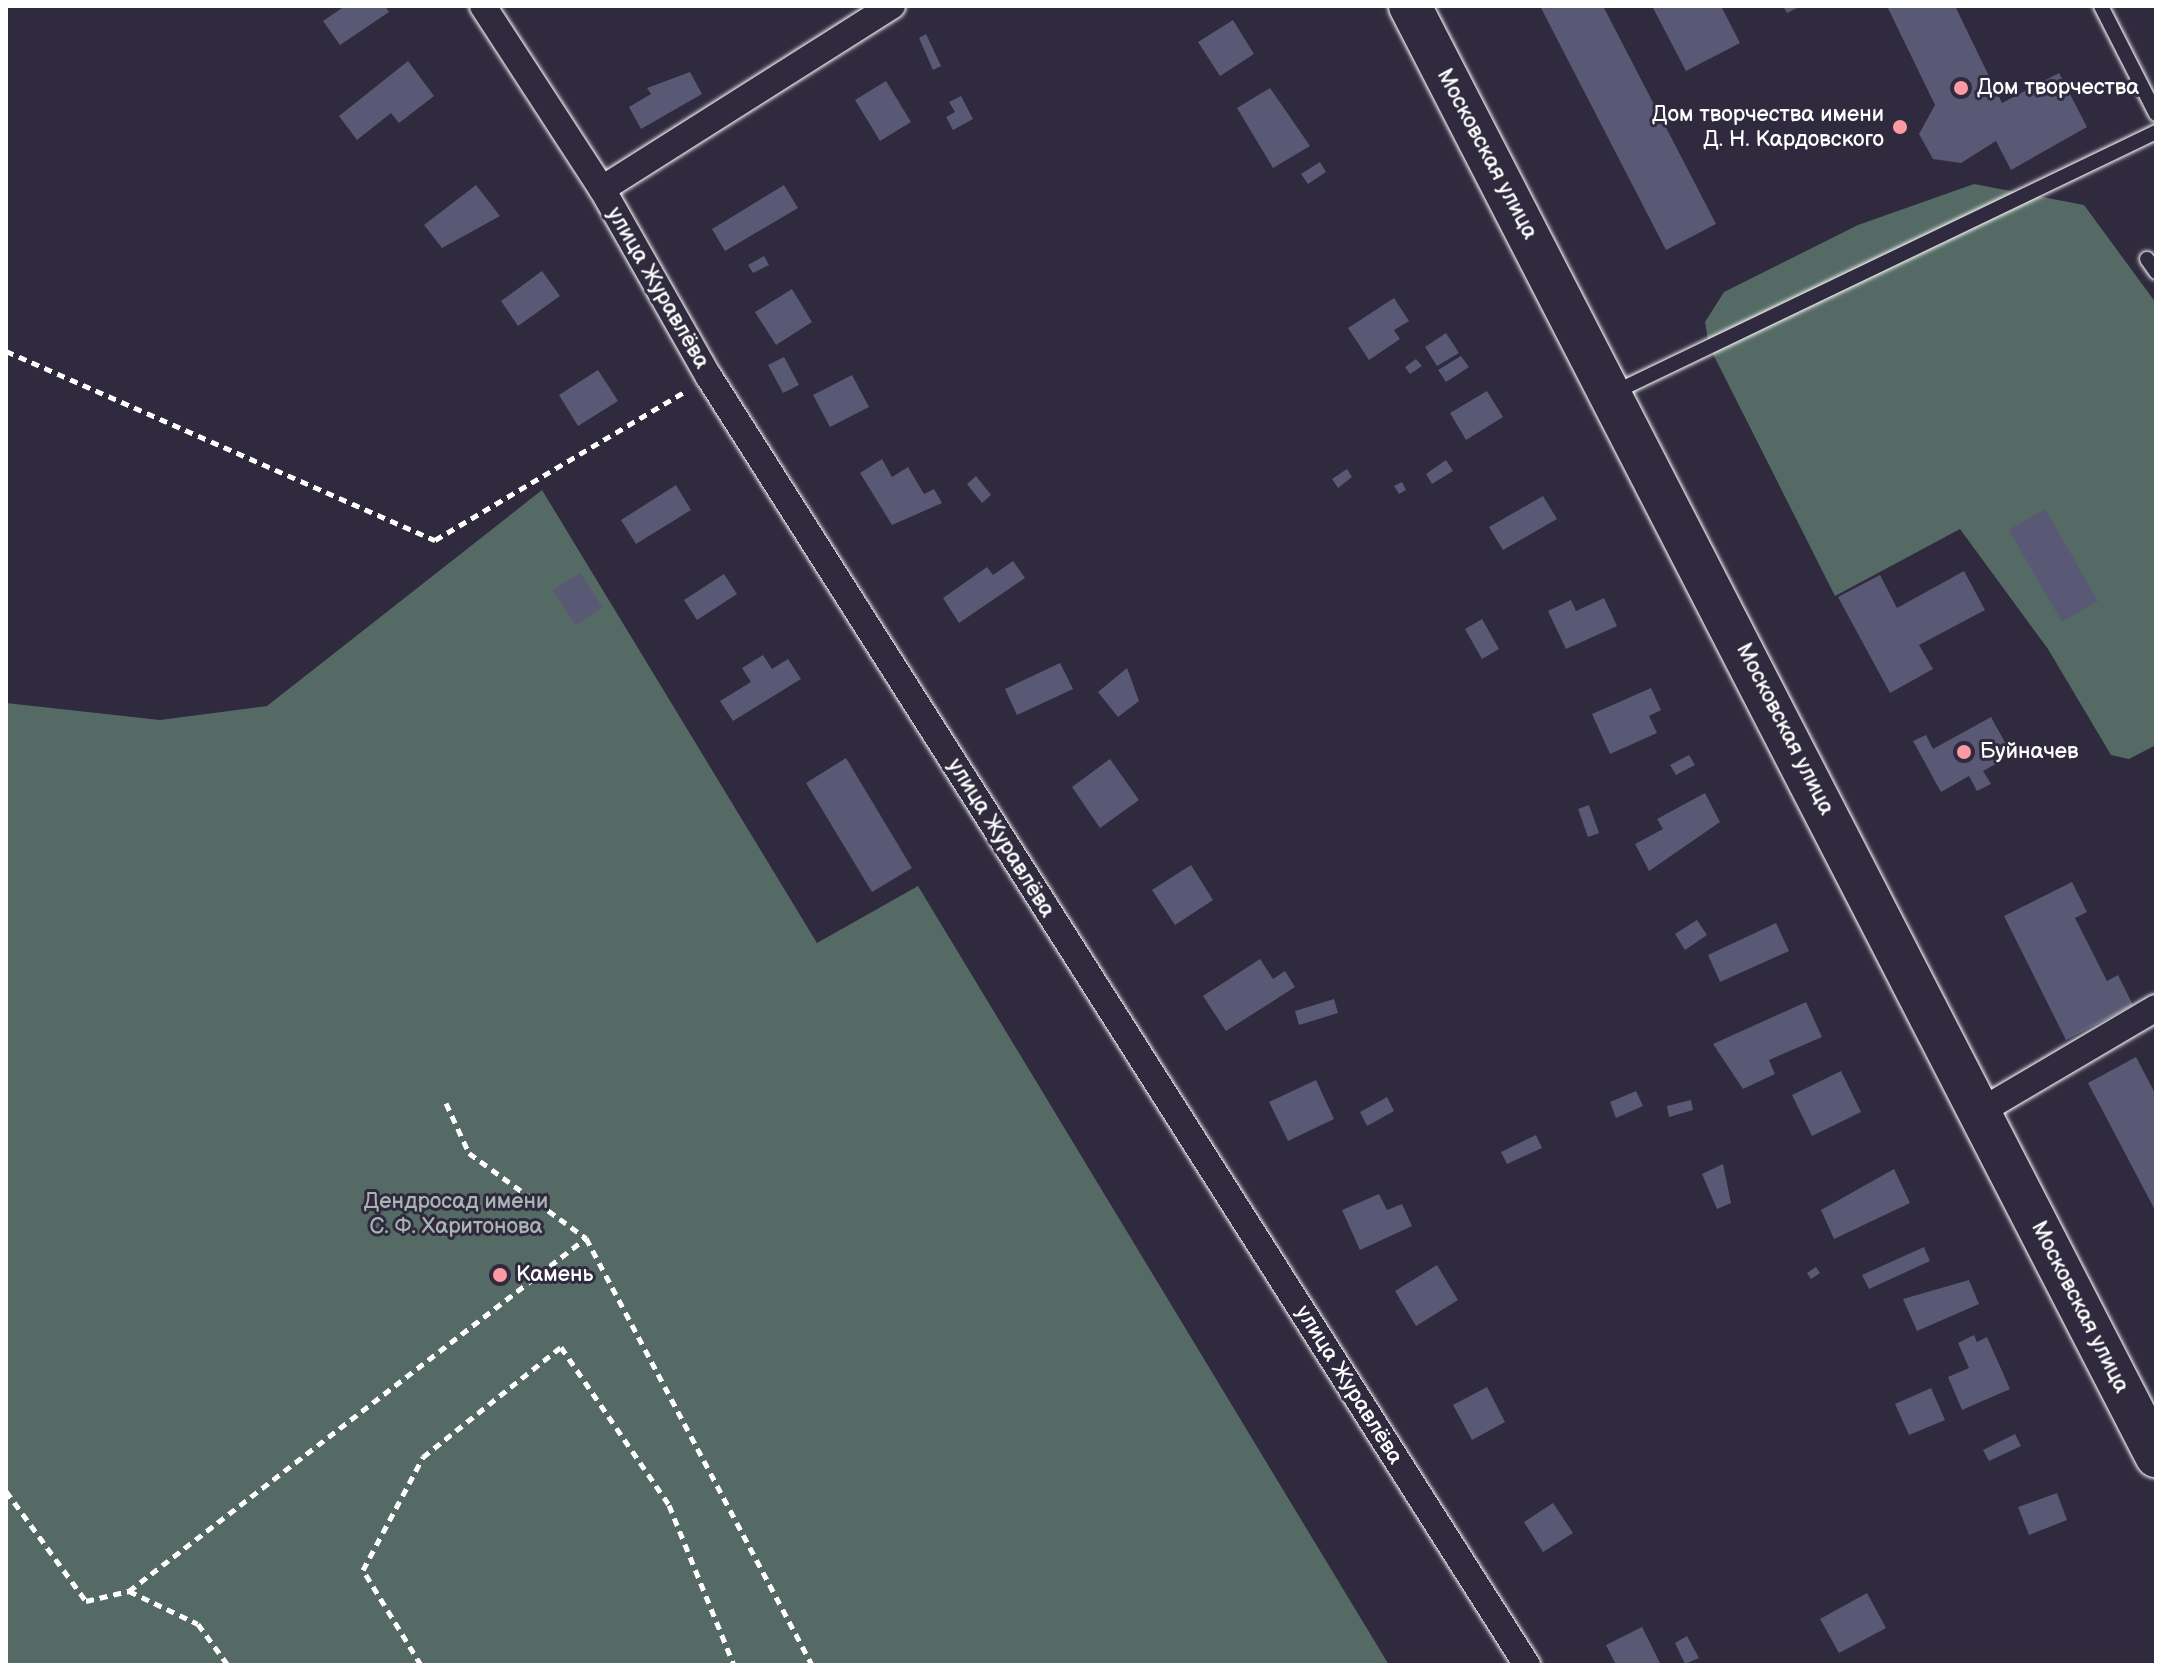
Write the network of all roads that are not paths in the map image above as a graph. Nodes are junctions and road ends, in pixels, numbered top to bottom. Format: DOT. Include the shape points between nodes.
graph roads {
  1 [pos="483,6"];
  2 [pos="892,6"];
  3 [pos="1410,6"];
  4 [pos="2101,6"];
  5 [pos="2156,114"];
  6 [pos="2156,132"];
  7 [pos="602,189"];
  8 [pos="2147,259"];
  9 [pos="2156,272"];
  10 [pos="1613,393"];
  11 [pos="2156,1008"];
  12 [pos="1981,1111"];
  13 [pos="2156,1456"];
  14 [pos="1527,1665"];
  1 -- 7 [label="street, улица Журавлёва"];
  2 -- 7 [label="street"];
  3 -- 10 [label="main road, Московская улица"];
  4 -- 5 [label="lane"];
  6 -- 10 [label="lane"];
  7 -- 14 [label="street, улица Журавлёва" via="709,377"];
  8 -- 9 [label="lane"];
  10 -- 12 [label="main road, Московская улица"];
  11 -- 12 [label="street"];
  12 -- 13 [label="main road, Московская улица"];
}
